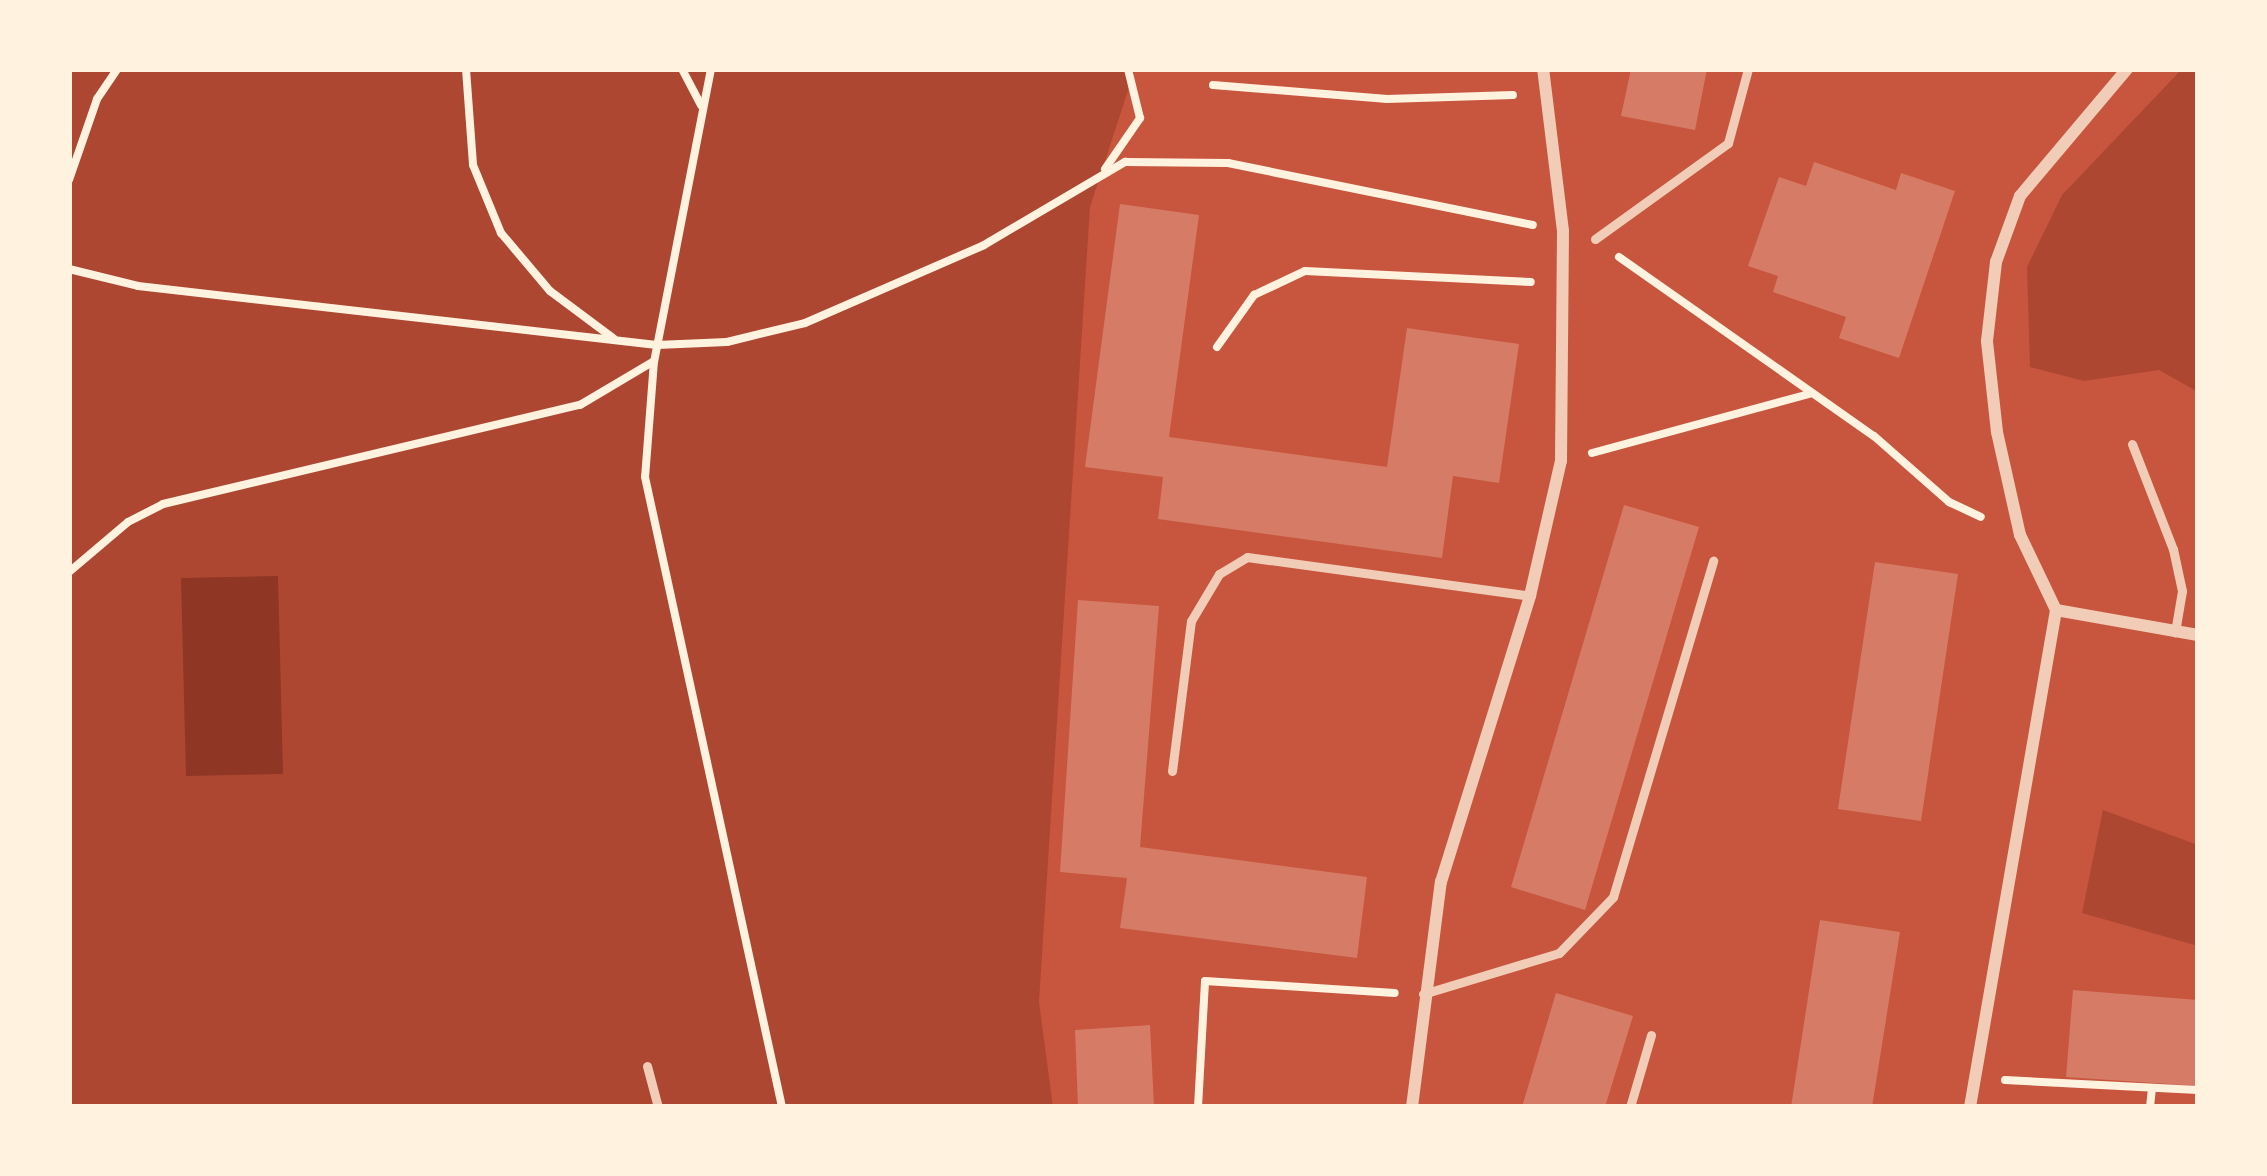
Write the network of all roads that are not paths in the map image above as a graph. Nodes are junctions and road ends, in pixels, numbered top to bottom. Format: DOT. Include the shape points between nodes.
graph roads {
  1 [pos="1543,69"];
  2 [pos="1748,69"];
  3 [pos="2127,69"];
  4 [pos="1595,239"];
  5 [pos="2132,444"];
  6 [pos="1712,561"];
  7 [pos="1530,596"];
  8 [pos="2056,610"];
  9 [pos="2175,632"];
  10 [pos="2198,635"];
  11 [pos="1172,771"];
  12 [pos="1422,994"];
  13 [pos="1652,1035"];
  14 [pos="647,1066"];
  15 [pos="658,1107"];
  16 [pos="1412,1107"];
  17 [pos="1630,1107"];
  18 [pos="1970,1107"];
  1 -- 7 [label="street" via="1563,232 1562,461"];
  2 -- 4 [label="lane" via="1728,143"];
  3 -- 8 [label="street" via="2020,196 1996,262 1987,341 1996,432 2020,536"];
  5 -- 9 [label="lane" via="2174,549 2182,591"];
  6 -- 12 [label="lane" via="1613,897 1559,953"];
  7 -- 11 [label="lane" via="1247,557 1219,574 1191,621"];
  7 -- 12 [label="street" via="1441,882"];
  8 -- 9 [label="street"];
  8 -- 18 [label="street"];
  9 -- 10 [label="street"];
  12 -- 16 [label="street"];
  13 -- 17 [label="lane"];
  14 -- 15 [label="lane"];
}
